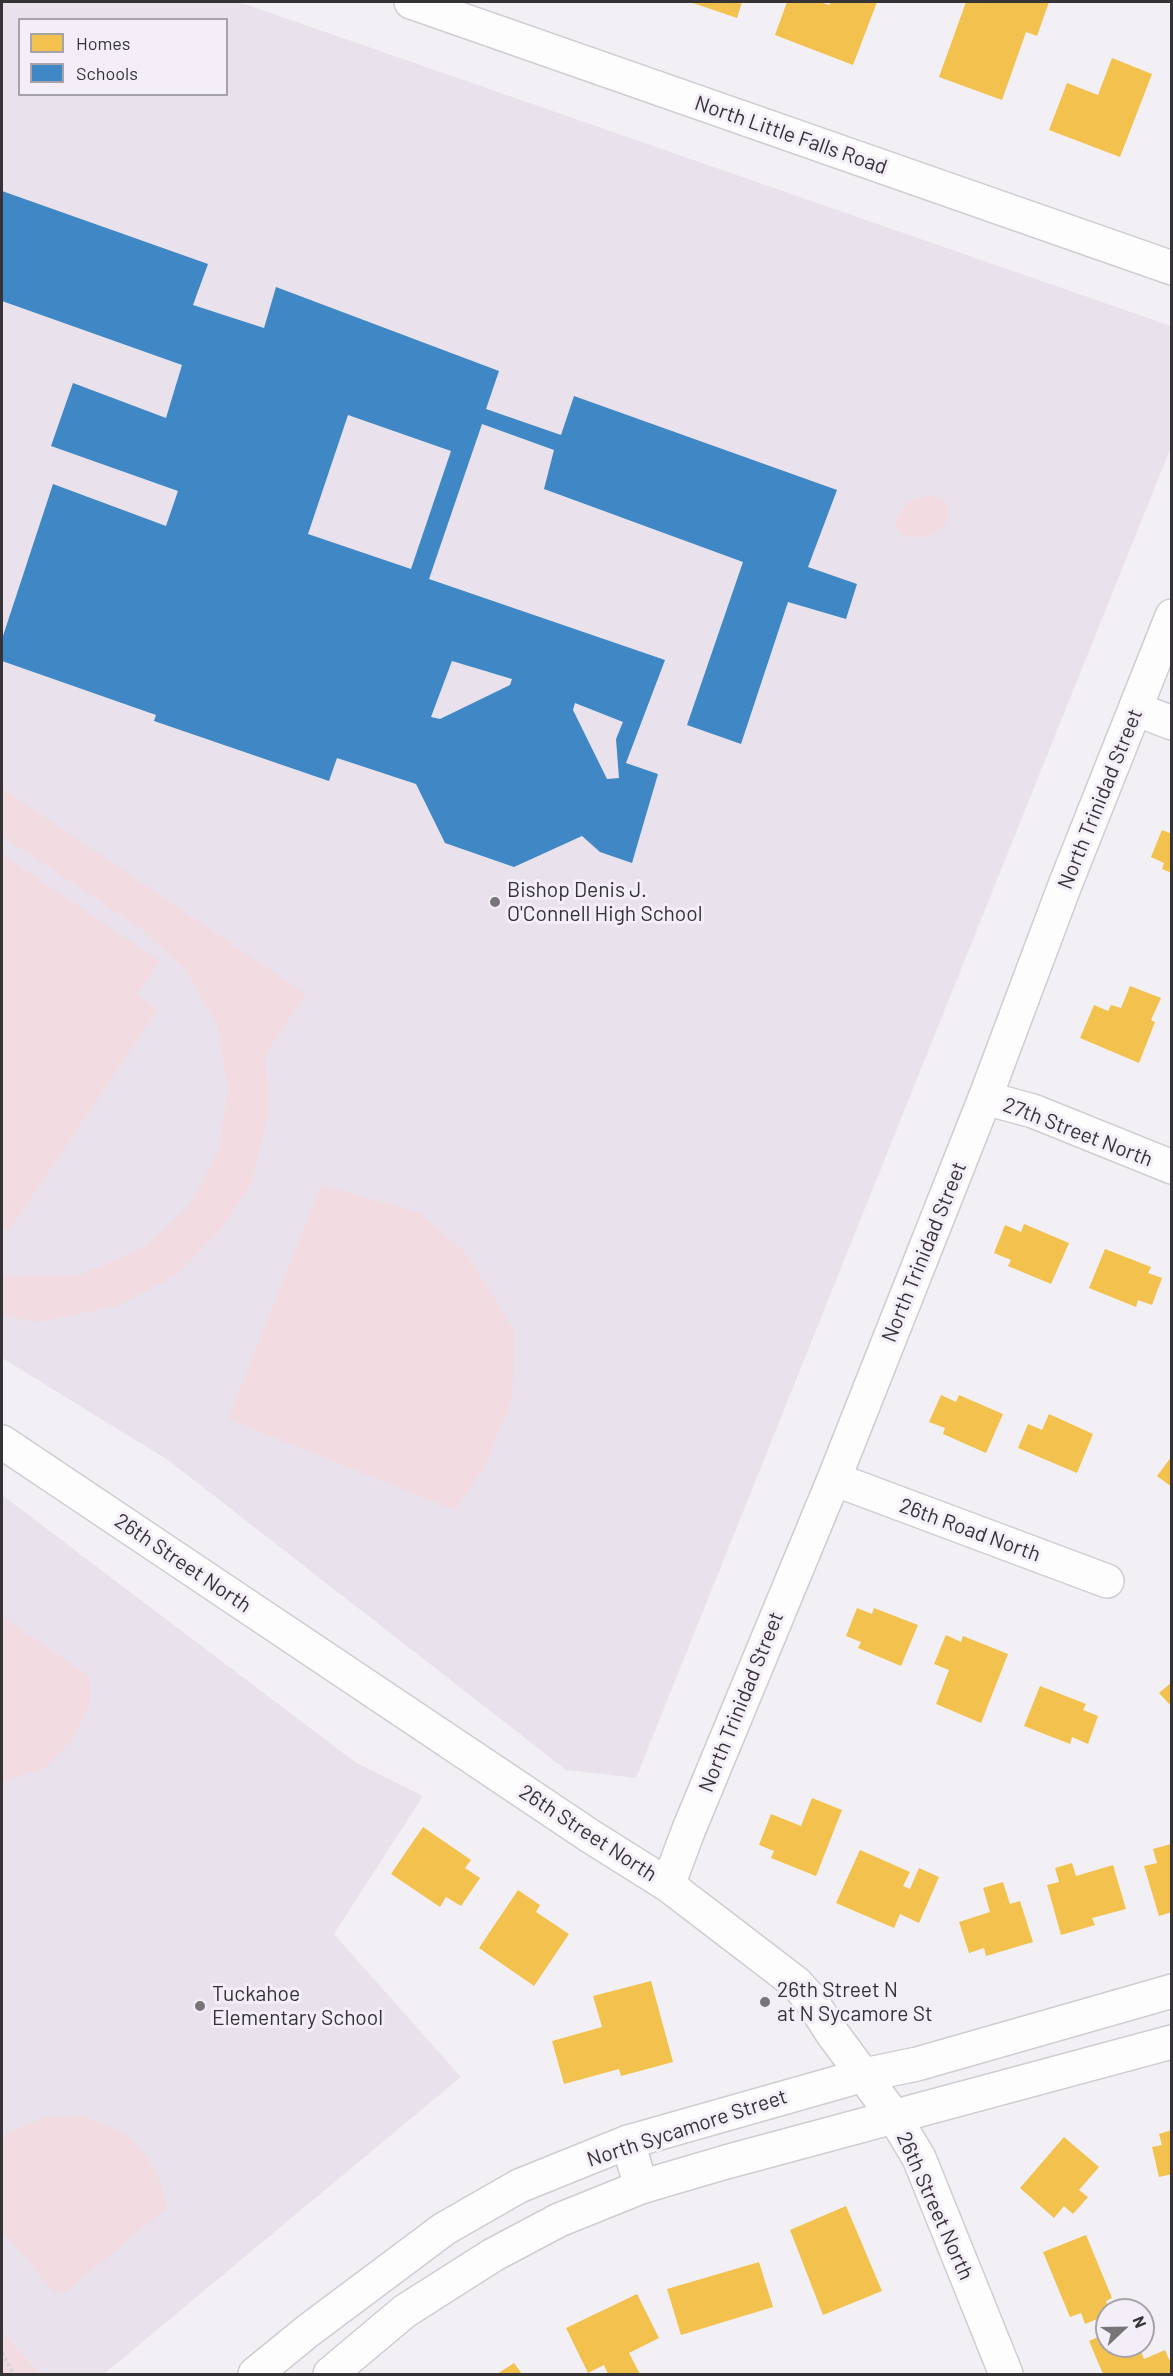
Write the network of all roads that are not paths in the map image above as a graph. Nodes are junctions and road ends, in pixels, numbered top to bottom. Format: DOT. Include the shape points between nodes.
graph roads {
  1 [pos="411,2"];
  2 [pos="1172,268"];
  3 [pos="1172,616"];
  4 [pos="1136,709"];
  5 [pos="1172,723"];
  6 [pos="985,1098"];
  7 [pos="1172,1167"];
  8 [pos="2,1442"];
  9 [pos="834,1479"];
  10 [pos="1107,1581"];
  11 [pos="668,1884"];
  12 [pos="1172,1991"];
  13 [pos="1106,2011"];
  14 [pos="1172,2042"];
  15 [pos="1119,2056"];
  16 [pos="864,2075"];
  17 [pos="895,2118"];
  18 [pos="628,2142"];
  19 [pos="641,2187"];
  20 [pos="255,2374"];
  21 [pos="330,2374"];
  22 [pos="1006,2374"];
  1 -- 2 [label="street, North Little Falls Road"];
  3 -- 4 [label="street, North Trinidad Street"];
  4 -- 5 [label="street"];
  4 -- 6 [label="street, North Trinidad Street"];
  6 -- 7 [label="street, 27th Street North" via="1034,1111"];
  6 -- 9 [label="street, North Trinidad Street"];
  8 -- 11 [label="street, 26th Street North" via="590,1836"];
  9 -- 10 [label="street, 26th Road North"];
  9 -- 11 [label="street, North Trinidad Street"];
  11 -- 16 [label="street, 26th Street North" via="796,1983"];
  12 -- 13 [label="street, North Sycamore Street"];
  13 -- 15 [label="street"];
  13 -- 16 [label="street, North Sycamore Street"];
  14 -- 15 [label="street, North Sycamore Street"];
  15 -- 17 [label="street, North Sycamore Street"];
  16 -- 17 [label="street, 26th Street North"];
  16 -- 18 [label="street, North Sycamore Street"];
  17 -- 19 [label="street, North Sycamore Street"];
  17 -- 22 [label="street, 26th Street North" via="919,2158"];
  18 -- 19 [label="street"];
  18 -- 20 [label="street, North Sycamore Street" via="519,2186 444,2229"];
  19 -- 21 [label="street, North Sycamore Street" via="559,2220 493,2255 405,2311"];
}
